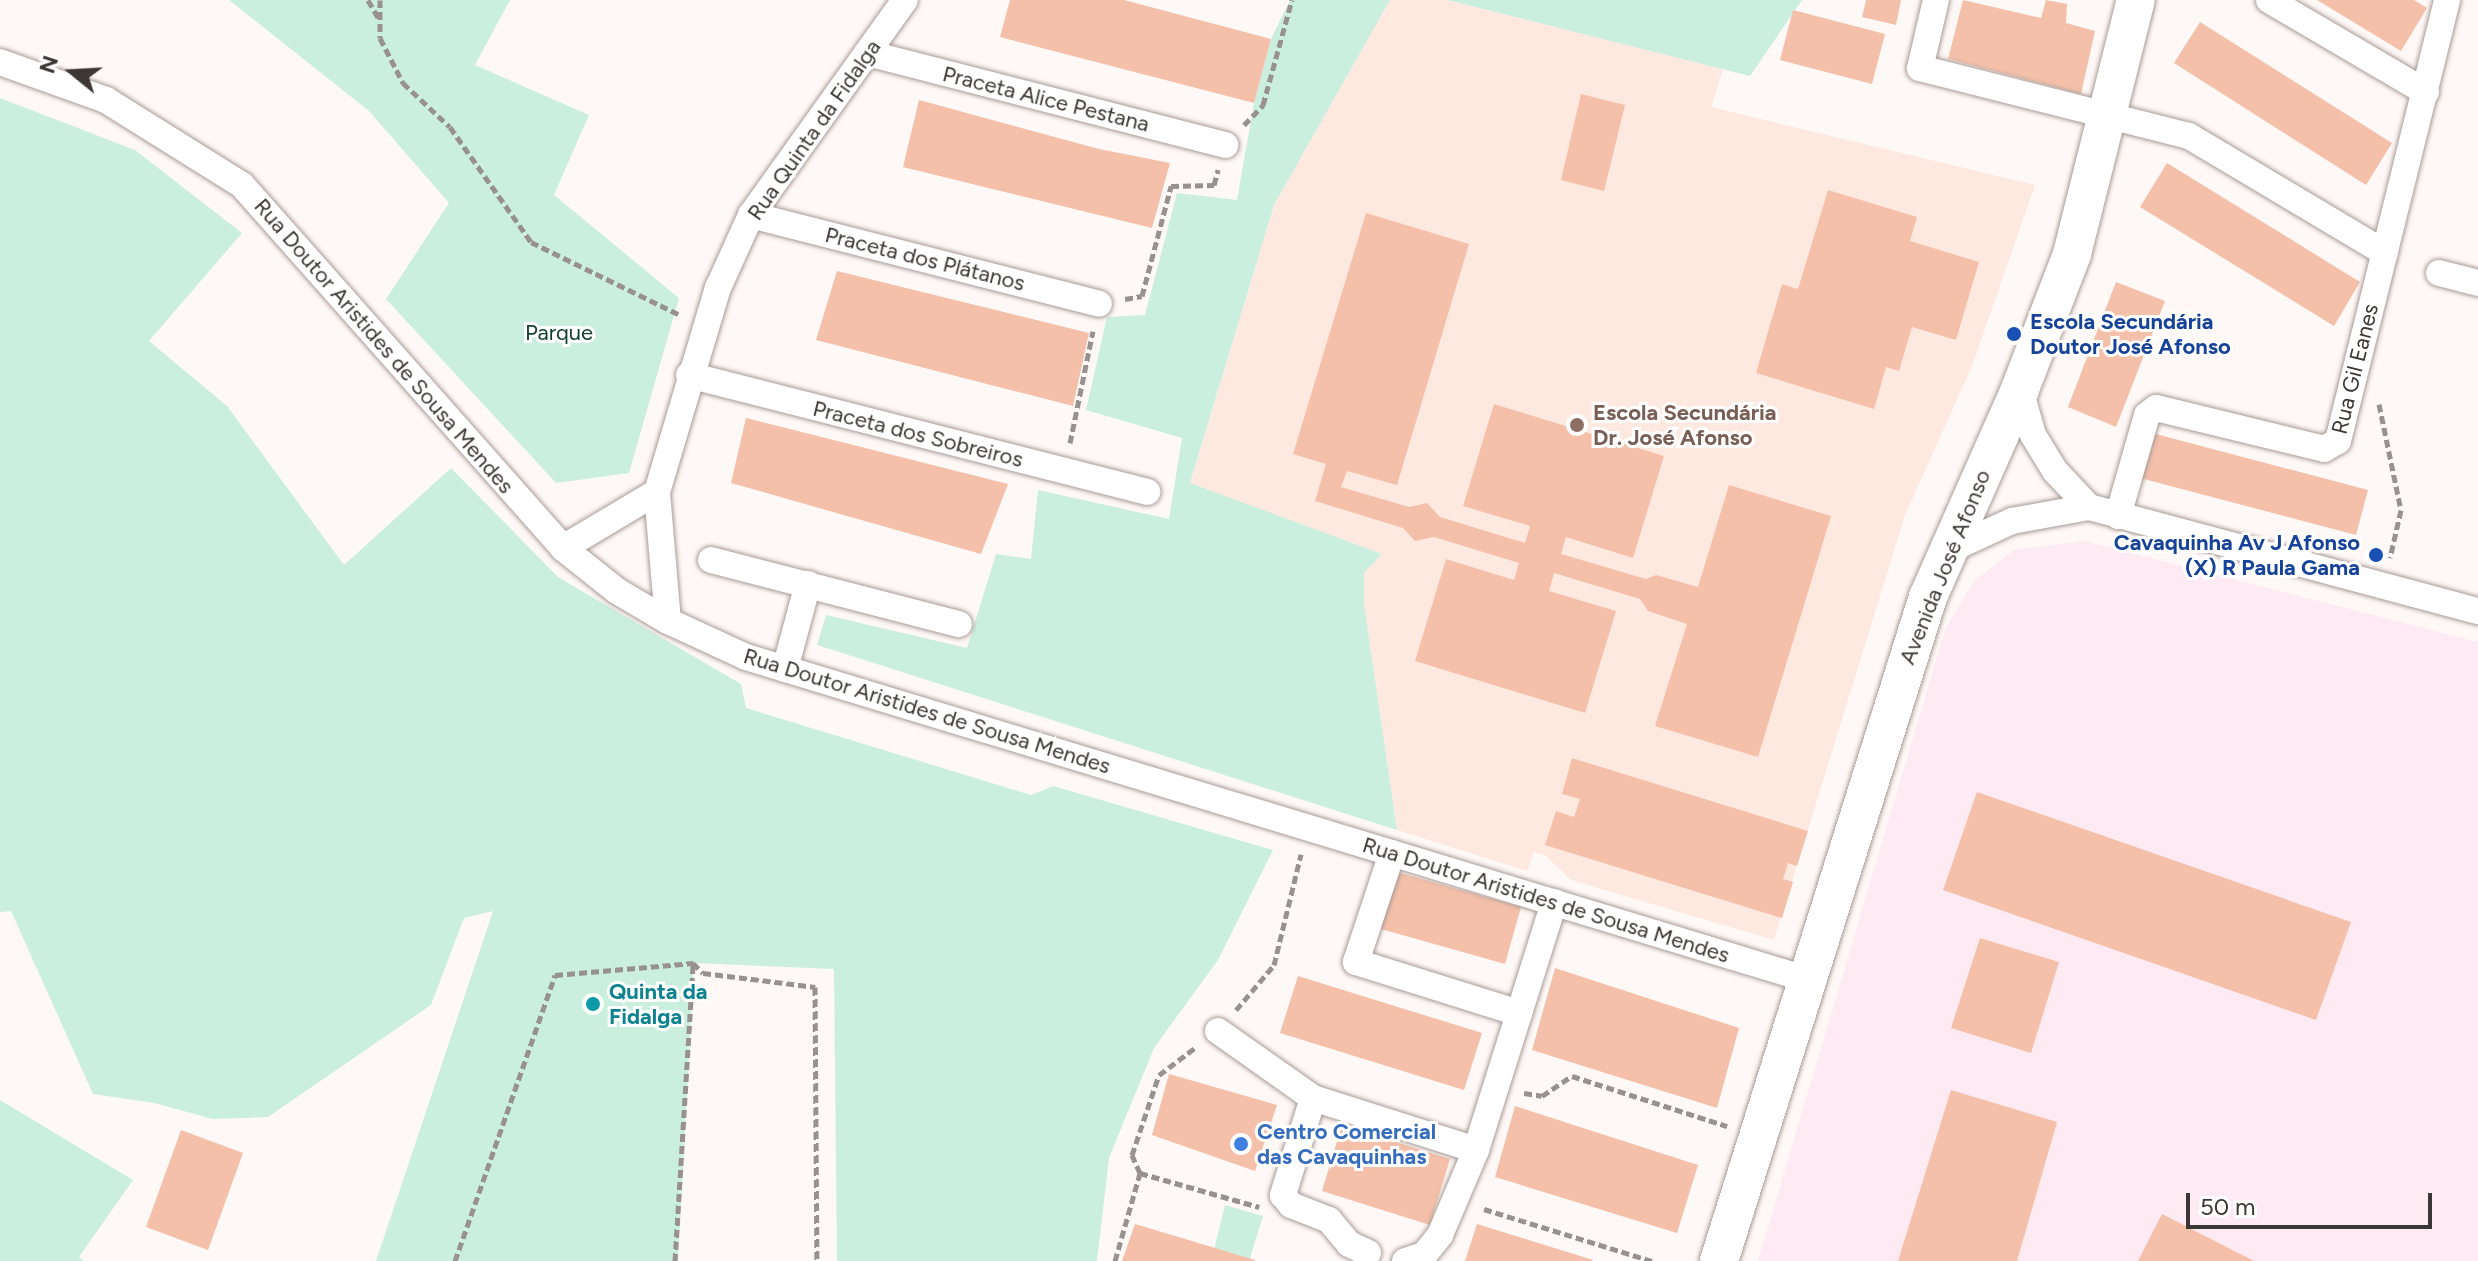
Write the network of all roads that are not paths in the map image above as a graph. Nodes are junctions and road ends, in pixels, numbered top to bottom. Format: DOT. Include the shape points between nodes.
graph roads {
  1 [pos="905,0"];
  2 [pos="1936,0"];
  3 [pos="2136,0"];
  4 [pos="2269,0"];
  5 [pos="2447,0"];
  6 [pos="867,53"];
  7 [pos="0,62"];
  8 [pos="2426,92"];
  9 [pos="2107,114"];
  10 [pos="1225,145"];
  11 [pos="751,215"];
  12 [pos="2385,253"];
  13 [pos="2439,273"];
  14 [pos="2478,283"];
  15 [pos="1099,304"];
  16 [pos="689,375"];
  17 [pos="2020,389"];
  18 [pos="657,492"];
  19 [pos="1147,492"];
  20 [pos="2089,507"];
  21 [pos="2118,516"];
  22 [pos="563,548"];
  23 [pos="1947,551"];
  24 [pos="711,560"];
  25 [pos="808,584"];
  26 [pos="2478,611"];
  27 [pos="668,621"];
  28 [pos="959,624"];
  29 [pos="785,669"];
  30 [pos="1392,853"];
  31 [pos="1554,902"];
  32 [pos="1806,979"];
  33 [pos="1519,1013"];
  34 [pos="1218,1031"];
  35 [pos="1313,1098"];
  36 [pos="1476,1150"];
  37 [pos="1366,1257"];
  38 [pos="1398,1261"];
  39 [pos="1405,1261"];
  40 [pos="1719,1261"];
  1 -- 6 [label="street, Rua Quinta da Fidalga"];
  2 -- 9 [label="street" via="1920,68"];
  3 -- 9 [label="street, Avenida José Afonso"];
  4 -- 8 [label="street"];
  5 -- 8 [label="street, Rua Gil Eanes"];
  6 -- 10 [label="street, Praceta Alice Pestana"];
  6 -- 11 [label="street, Rua Quinta da Fidalga"];
  7 -- 22 [label="street, Rua Doutor Aristides de Sousa Mendes" via="106,100 242,185"];
  8 -- 12 [label="street, Rua Gil Eanes"];
  9 -- 12 [label="street" via="2189,136"];
  9 -- 17 [label="street, Avenida José Afonso" via="2072,254"];
  11 -- 15 [label="street, Praceta dos Plátanos"];
  11 -- 16 [label="street, Rua Quinta da Fidalga"];
  12 -- 21 [label="street, Rua Gil Eanes" via="2338,441 2324,449 2162,407 2151,410"];
  13 -- 14 [label="street"];
  16 -- 18 [label="street, Rua Quinta da Fidalga"];
  16 -- 19 [label="street, Praceta dos Sobreiros"];
  17 -- 20 [label="street" via="2033,435 2055,471"];
  17 -- 23 [label="street, Avenida José Afonso"];
  18 -- 22 [label="street"];
  18 -- 27 [label="street, Rua Quinta da Fidalga"];
  20 -- 21 [label="street"];
  20 -- 23 [label="street" via="2012,521"];
  21 -- 26 [label="street"];
  22 -- 27 [label="street, Rua Doutor Aristides de Sousa Mendes" via="617,591"];
  23 -- 32 [label="street, Avenida José Afonso" via="1911,644"];
  24 -- 25 [label="street"];
  25 -- 28 [label="street"];
  25 -- 29 [label="street"];
  27 -- 29 [label="street, Rua Doutor Aristides de Sousa Mendes"];
  29 -- 30 [label="street, Rua Doutor Aristides de Sousa Mendes"];
  30 -- 31 [label="street, Rua Doutor Aristides de Sousa Mendes"];
  30 -- 33 [label="street" via="1356,962"];
  31 -- 32 [label="street, Rua Doutor Aristides de Sousa Mendes"];
  31 -- 33 [label="street"];
  32 -- 40 [label="street, Avenida José Afonso"];
  33 -- 36 [label="street"];
  34 -- 35 [label="street"];
  35 -- 36 [label="street"];
  35 -- 37 [label="street" via="1283,1190 1291,1205 1329,1220"];
  36 -- 39 [label="street" via="1440,1235 1424,1255"];
  37 -- 38 [label="street"];
}
